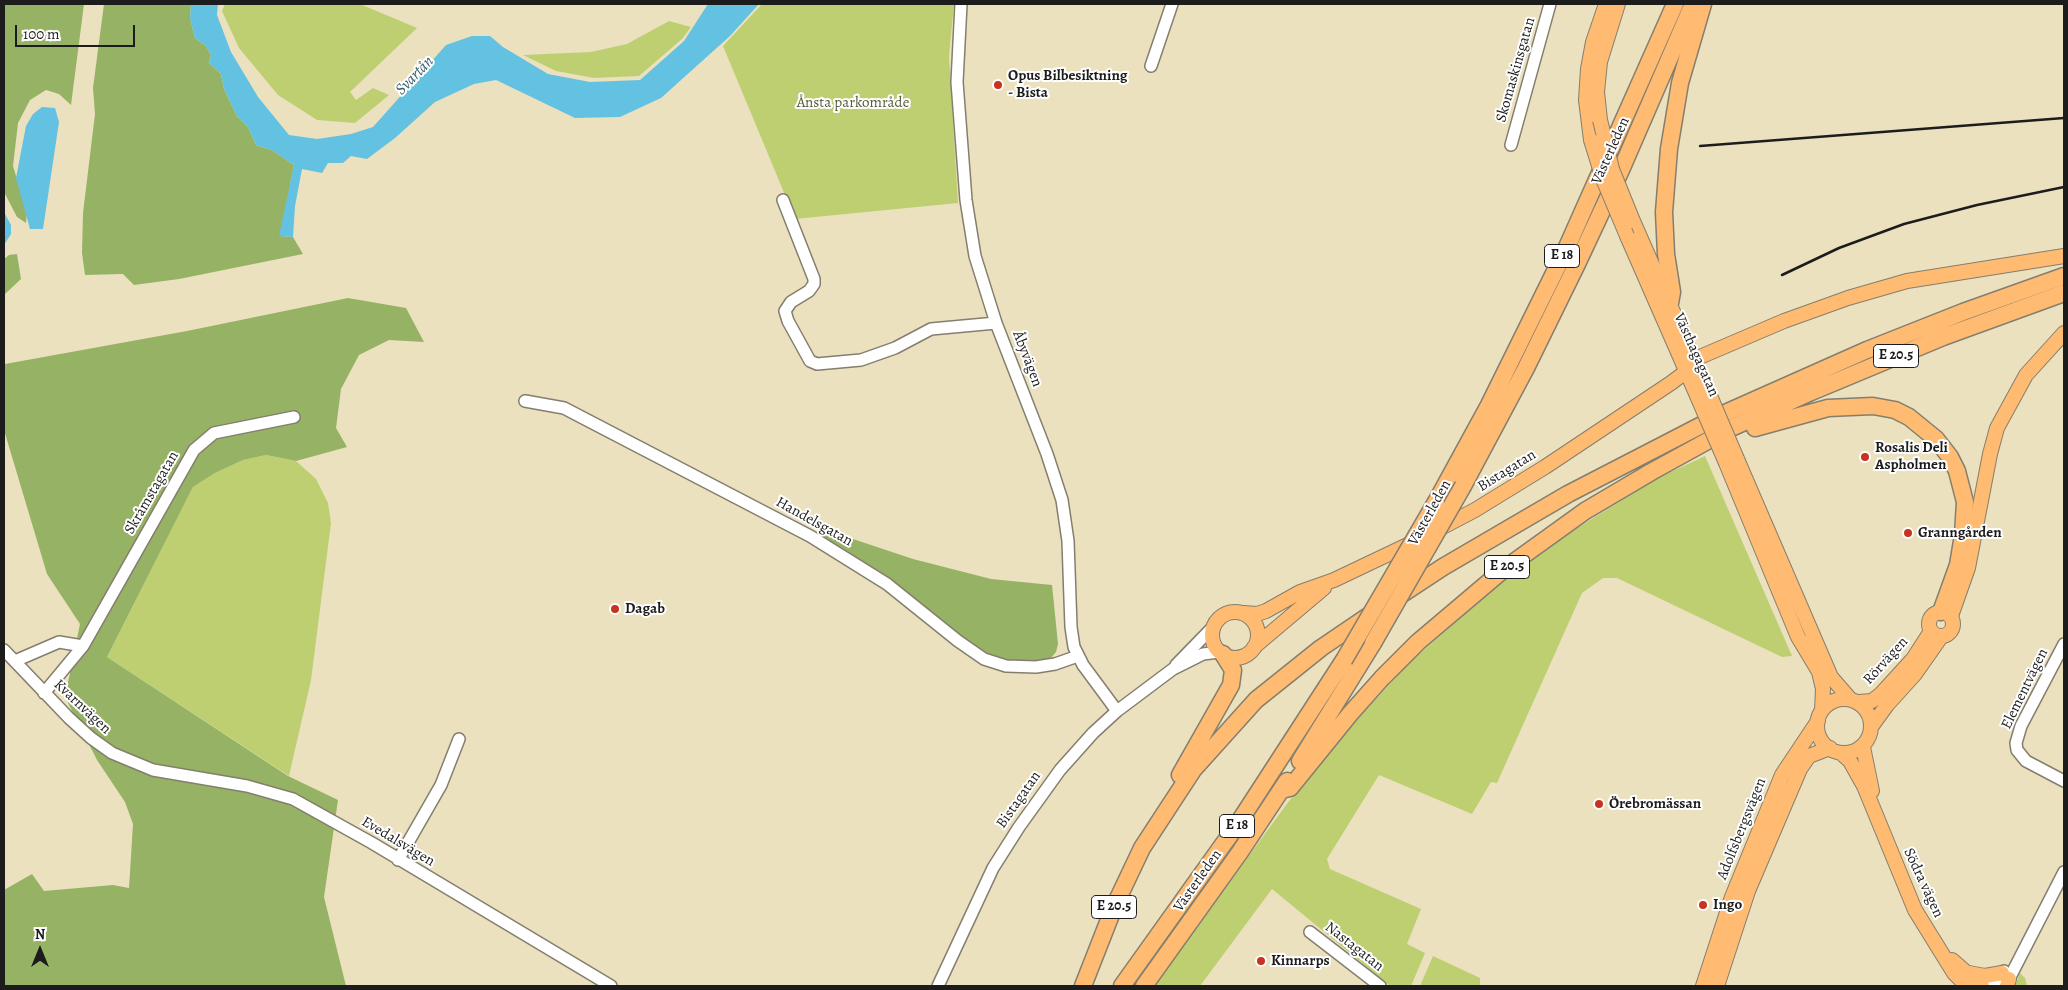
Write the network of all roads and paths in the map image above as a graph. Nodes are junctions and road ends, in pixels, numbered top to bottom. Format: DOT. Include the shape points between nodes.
graph roads {
  1 [pos="961,4"];
  2 [pos="1172,4"];
  3 [pos="1550,4"];
  4 [pos="1606,4"];
  5 [pos="1618,4"];
  6 [pos="1675,4"];
  7 [pos="1693,4"];
  8 [pos="1703,4"];
  9 [pos="1151,66"];
  10 [pos="1511,145"];
  11 [pos="783,200"];
  12 [pos="2064,256"];
  13 [pos="2064,276"];
  14 [pos="2064,293"];
  15 [pos="1670,303"];
  16 [pos="996,323"];
  17 [pos="2064,334"];
  18 [pos="1685,344"];
  19 [pos="1686,371"];
  20 [pos="1703,394"];
  21 [pos="525,401"];
  22 [pos="294,417"];
  23 [pos="1731,428"];
  24 [pos="1732,461"];
  25 [pos="1334,580"];
  26 [pos="1244,613"];
  27 [pos="1946,614"];
  28 [pos="1213,627"];
  29 [pos="1936,634"];
  30 [pos="2064,644"];
  31 [pos="83,646"];
  32 [pos="1254,647"];
  33 [pos="4,650"];
  34 [pos="1221,653"];
  35 [pos="1078,656"];
  36 [pos="15,661"];
  37 [pos="1173,669"];
  38 [pos="44,693"];
  39 [pos="1855,701"];
  40 [pos="1117,710"];
  41 [pos="1820,716"];
  42 [pos="1871,727"];
  43 [pos="459,739"];
  44 [pos="1863,746"];
  45 [pos="1835,750"];
  46 [pos="153,770"];
  47 [pos="2064,781"];
  48 [pos="1281,790"];
  49 [pos="1880,824"];
  50 [pos="1148,837"];
  51 [pos="398,860"];
  52 [pos="2064,872"];
  53 [pos="1748,873"];
  54 [pos="1310,932"];
  55 [pos="1968,980"];
  56 [pos="2005,981"];
  57 [pos="611,986"];
  58 [pos="938,986"];
  59 [pos="1083,986"];
  60 [pos="1122,986"];
  61 [pos="1144,986"];
  62 [pos="1380,986"];
  63 [pos="1703,986"];
  64 [pos="1717,986"];
  65 [pos="1982,986"];
  66 [pos="1989,986"];
  1 -- 16 [label="street, Åbyvägen" via="957,82 966,200 975,256"];
  2 -- 9 [label="street"];
  3 -- 10 [label="street, Skomaskinsgatan"];
  4 -- 18 [label="main road, Västhagagatan, bridge" via="1593,42 1586,86 1591,140 1627,236"];
  5 -- 15 [label="main road, Västhagagatan, bridge" via="1600,62 1597,92 1600,120 1612,170"];
  6 -- 60 [label="highway, Västerleden / E 18, bridge" via="1563,255 1489,405 1436,502 1344,660 1237,825"];
  7 -- 48 [label="highway, Västerleden / E 18, bridge" via="1621,170 1526,368 1373,643"];
  8 -- 15 [label="highway" via="1680,83 1668,157 1664,212 1672,292"];
  11 -- 16 [label="street" via="814,279 809,291 791,302 785,311 810,361 817,364 861,360 895,348 931,329"];
  12 -- 18 [label="main road" via="1907,281 1839,301 1716,350"];
  13 -- 50 [label="highway, E 20.5" via="1867,350 1723,414 1568,494 1443,567 1345,630 1256,700 1193,770"];
  14 -- 23 [label="highway, E 20.5" via="1903,352"];
  15 -- 18 [label="main road, Västhagagatan"];
  16 -- 35 [label="street, Åbyvägen" via="1057,482 1066,520 1072,638"];
  17 -- 27 [label="main road, E 20.5" via="2026,375 1997,428 1968,568"];
  18 -- 19 [label="main road, Bistagatan" via="1691,368"];
  18 -- 20 [label="main road, Västhagagatan"];
  19 -- 20 [label="main road, Västhagagatan"];
  19 -- 25 [label="main road, Bistagatan" via="1505,492 1385,557"];
  20 -- 24 [label="main road, Västhagagatan, bridge"];
  21 -- 35 [label="street, Handelsgatan" via="564,408 810,536 887,584 984,659 1006,666 1036,667"];
  22 -- 31 [label="street, Skråmstagatan" via="231,428 214,433 201,442"];
  23 -- 27 [label="highway, E 20.5" via="1745,431 1802,414 1862,405 1895,410 1926,430 1950,457 1965,502 1958,565"];
  23 -- 48 [label="highway, E 20.5" via="1585,511 1482,586 1382,678 1290,788"];
  24 -- 39 [label="main road, Västhagagatan" via="1832,677"];
  24 -- 41 [label="main road, Västhagagatan" via="1798,637 1818,672 1823,689"];
  25 -- 26 [label="main road, Bistagatan" via="1300,592 1257,614"];
  25 -- 32 [label="main road, Bistagatan"];
  26 -- 28 [label="main road" via="1224,614"];
  26 -- 32 [label="main road" via="1257,626 1258,637"];
  27 -- 29 [label="main road, E 20.5" via="1930,618 1929,625"];
  27 -- 29 [label="main road, E 20.5" via="1954,623 1952,630 1948,635"];
  28 -- 34 [label="main road, E 20.5" via="1213,641"];
  28 -- 37 [label="street, Bistagatan"];
  29 -- 39 [label="main road, Rörvägen / E 20.5" via="1881,694 1872,701"];
  29 -- 42 [label="main road, E 20.5" via="1919,669"];
  30 -- 47 [label="street, Elementvägen" via="2020,726 2016,743 2026,761"];
  31 -- 36 [label="street" via="59,642"];
  31 -- 38 [label="street, Skråmstagatan"];
  32 -- 34 [label="main road" via="1241,657"];
  33 -- 36 [label="street, Kvarnvägen"];
  34 -- 37 [label="street, Bistagatan" via="1203,654"];
  34 -- 50 [label="highway, E 20.5" via="1233,670 1231,684"];
  35 -- 40 [label="street, Åbyvägen"];
  36 -- 38 [label="street, Kvarnvägen"];
  37 -- 40 [label="street, Bistagatan"];
  38 -- 46 [label="street, Kvarnvägen" via="90,738 112,753"];
  39 -- 41 [label="main road" via="1837,699 1829,703"];
  39 -- 42 [label="main road" via="1869,714"];
  40 -- 58 [label="street, Bistagatan" via="1070,758 1019,827 984,887"];
  41 -- 45 [label="main road" via="1820,737"];
  41 -- 53 [label="main road, Adolfsbergsvägen" via="1782,775"];
  42 -- 44 [label="main road"];
  43 -- 51 [label="street" via="441,785"];
  44 -- 45 [label="main road" via="1854,752"];
  44 -- 49 [label="main road, Södra vägen"];
  45 -- 49 [label="main road, Södra vägen" via="1853,766"];
  45 -- 53 [label="main road, Adolfsbergsvägen" via="1809,756 1802,764"];
  46 -- 51 [label="street, Evedalsvägen" via="277,793 315,810"];
  48 -- 61 [label="highway, Västerleden / E 18"];
  49 -- 55 [label="main road, Södra vägen" via="1915,910 1954,973"];
  50 -- 59 [label="highway, E 20.5" via="1114,907"];
  51 -- 57 [label="street, Evedalsvägen"];
  52 -- 56 [label="street"];
  53 -- 63 [label="main road, Adolfsbergsvägen"];
  53 -- 64 [label="main road, Adolfsbergsvägen"];
  54 -- 62 [label="street, Nastagatan"];
  55 -- 56 [label="main road" via="1986,976"];
  55 -- 65 [label="main road, Södra vägen"];
  56 -- 66 [label="street"];
}
